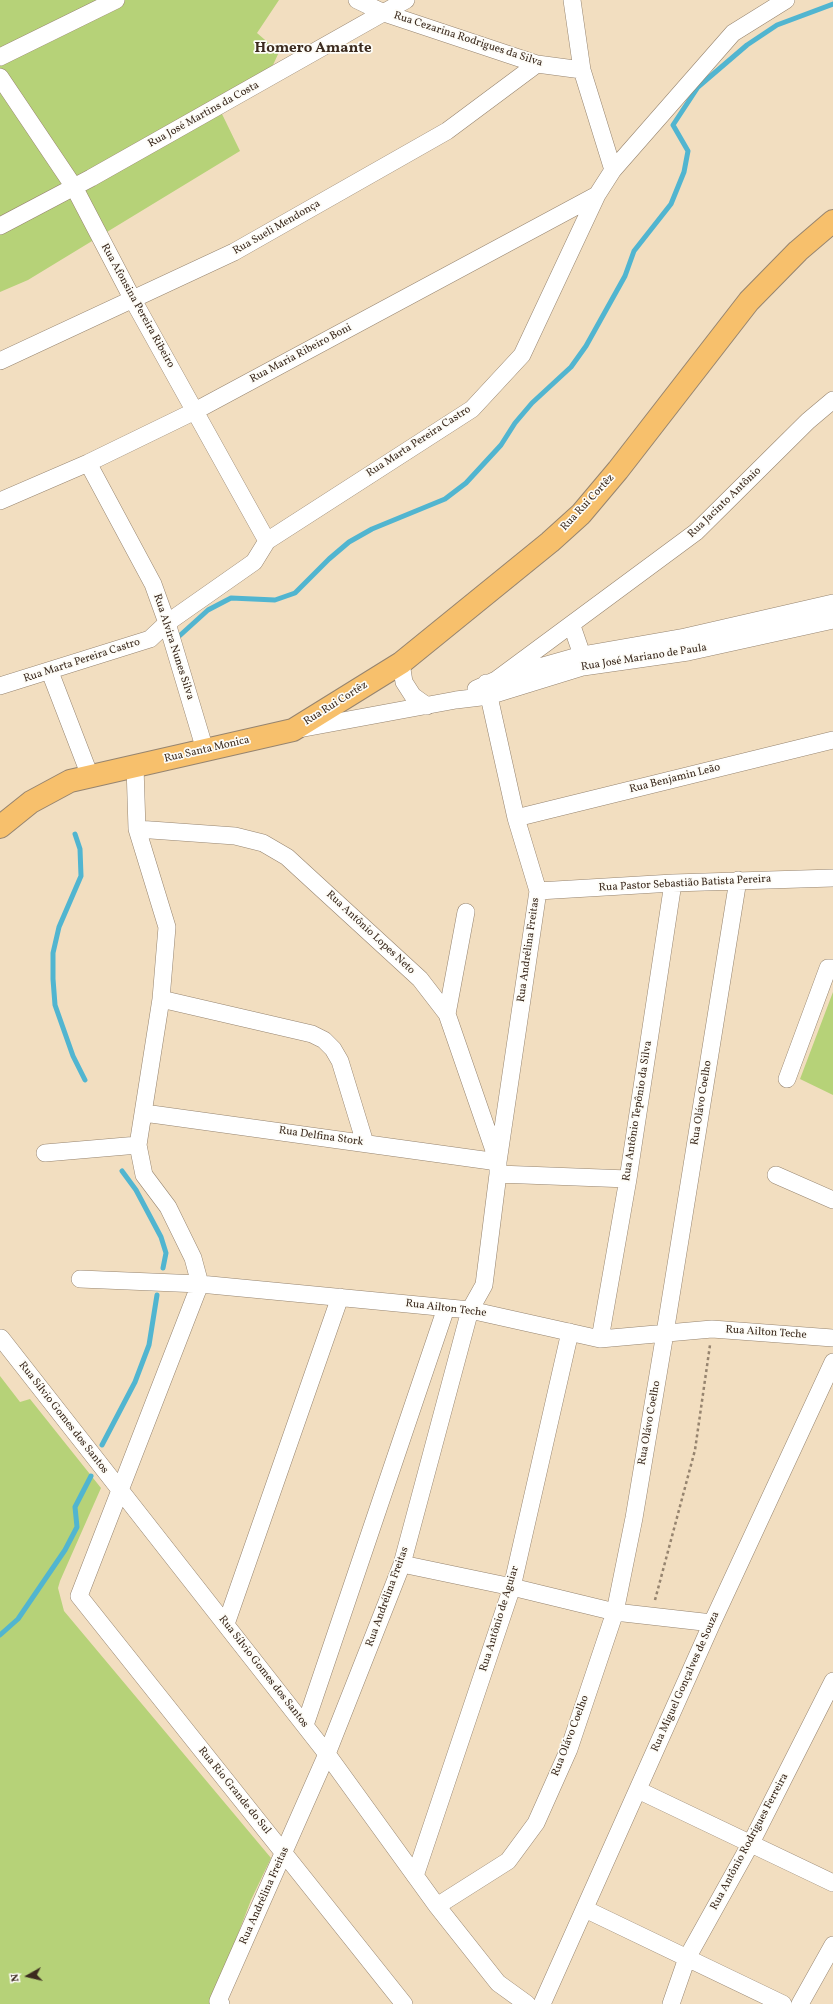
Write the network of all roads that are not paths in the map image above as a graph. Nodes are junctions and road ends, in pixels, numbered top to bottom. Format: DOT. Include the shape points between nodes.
graph roads {
  1 [pos="116,0"];
  2 [pos="357,0"];
  3 [pos="406,0"];
  4 [pos="572,0"];
  5 [pos="786,0"];
  6 [pos="384,13"];
  7 [pos="0,57"];
  8 [pos="537,64"];
  9 [pos="582,70"];
  10 [pos="0,77"];
  11 [pos="613,170"];
  12 [pos="74,187"];
  13 [pos="597,195"];
  14 [pos="833,221"];
  15 [pos="0,226"];
  16 [pos="133,300"];
  17 [pos="0,361"];
  18 [pos="833,400"];
  19 [pos="195,411"];
  20 [pos="88,463"];
  21 [pos="0,501"];
  22 [pos="267,541"];
  23 [pos="833,603"];
  24 [pos="833,620"];
  25 [pos="786,622"];
  26 [pos="167,623"];
  27 [pos="572,626"];
  28 [pos="583,661"];
  29 [pos="401,663"];
  30 [pos="50,672"];
  31 [pos="0,686"];
  32 [pos="490,686"];
  33 [pos="456,700"];
  34 [pos="427,706"];
  35 [pos="294,730"];
  36 [pos="833,740"];
  37 [pos="205,750"];
  38 [pos="135,766"];
  39 [pos="90,776"];
  40 [pos="516,818"];
  41 [pos="0,828"];
  42 [pos="137,829"];
  43 [pos="833,878"];
  44 [pos="738,880"];
  45 [pos="673,883"];
  46 [pos="538,891"];
  47 [pos="466,912"];
  48 [pos="833,968"];
  49 [pos="161,999"];
  50 [pos="447,1014"];
  51 [pos="787,1080"];
  52 [pos="144,1112"];
  53 [pos="365,1143"];
  54 [pos="138,1145"];
  55 [pos="45,1154"];
  56 [pos="498,1168"];
  57 [pos="776,1175"];
  58 [pos="628,1179"];
  59 [pos="833,1200"];
  60 [pos="80,1279"];
  61 [pos="200,1284"];
  62 [pos="340,1298"];
  63 [pos="446,1308"];
  64 [pos="470,1310"];
  65 [pos="570,1332"];
  66 [pos="665,1334"];
  67 [pos="0,1338"];
  68 [pos="833,1338"];
  69 [pos="600,1339"];
  70 [pos="833,1362"];
  71 [pos="120,1490"];
  72 [pos="402,1564"];
  73 [pos="512,1587"];
  74 [pos="615,1612"];
  75 [pos="712,1623"];
  76 [pos="226,1624"];
  77 [pos="833,1681"];
  78 [pos="305,1725"];
  79 [pos="327,1754"];
  80 [pos="638,1790"];
  81 [pos="751,1843"];
  82 [pos="284,1853"];
  83 [pos="415,1876"];
  84 [pos="833,1883"];
  85 [pos="437,1906"];
  86 [pos="585,1909"];
  87 [pos="833,1945"];
  88 [pos="687,1958"];
  89 [pos="220,2003"];
  90 [pos="404,2004"];
  91 [pos="527,2004"];
  92 [pos="542,2004"];
  93 [pos="671,2004"];
  94 [pos="783,2004"];
  95 [pos="800,2004"];
  1 -- 7 [label="street"];
  2 -- 6 [label="street, Rua Cezarina Rodrigues da Silva"];
  3 -- 6 [label="street, Rua José Martins da Costa"];
  4 -- 9 [label="street"];
  5 -- 11 [label="street, Rua Marta Pereira Castro" via="733,33"];
  6 -- 8 [label="street, Rua Cezarina Rodrigues da Silva"];
  6 -- 12 [label="street, Rua José Martins da Costa"];
  8 -- 9 [label="street, Rua Cezarina Rodrigues da Silva"];
  8 -- 16 [label="street, Rua Sueli Mendonça" via="447,131 234,252"];
  9 -- 11 [label="street"];
  10 -- 12 [label="street, Rua Afonsina Pereira Ribeiro"];
  11 -- 13 [label="street, Rua Marta Pereira Castro"];
  12 -- 15 [label="street, Rua José Martins da Costa"];
  12 -- 16 [label="street, Rua Afonsina Pereira Ribeiro"];
  13 -- 19 [label="street, Rua Maria Ribeiro Boni"];
  13 -- 22 [label="street, Rua Marta Pereira Castro" via="522,355 472,409"];
  14 -- 29 [label="main road, Rua Rui Cortêz" via="798,251 748,301 581,514"];
  16 -- 17 [label="street, Rua Sueli Mendonça"];
  16 -- 19 [label="street, Rua Afonsina Pereira Ribeiro"];
  18 -- 27 [label="street, Rua Jacinto Antônio" via="808,421 696,532"];
  19 -- 20 [label="street, Rua Maria Ribeiro Boni"];
  19 -- 22 [label="street, Rua Afonsina Pereira Ribeiro"];
  20 -- 21 [label="street, Rua Maria Ribeiro Boni"];
  20 -- 26 [label="street, Rua Alvira Nunes Silva" via="153,584"];
  22 -- 26 [label="street, Rua Marta Pereira Castro" via="254,562"];
  23 -- 25 [label="street, Rua José Mariano de Paula"];
  24 -- 25 [label="street, Rua José Mariano de Paula"];
  25 -- 28 [label="street, Rua José Mariano de Paula" via="686,644"];
  26 -- 30 [label="street, Rua Marta Pereira Castro" via="150,639"];
  26 -- 37 [label="street, Rua Alvira Nunes Silva"];
  27 -- 28 [label="street"];
  27 -- 32 [label="street, Rua Jacinto Antônio"];
  28 -- 32 [label="street, Rua José Mariano de Paula"];
  29 -- 34 [label="street" via="404,682 413,696"];
  29 -- 35 [label="main road, Rua Rui Cortêz"];
  30 -- 31 [label="street, Rua Marta Pereira Castro"];
  30 -- 39 [label="street"];
  32 -- 33 [label="street, Rua Jacinto Antônio"];
  32 -- 40 [label="street, Rua Andrélina Freitas"];
  33 -- 34 [label="street, Rua Santa Monica"];
  34 -- 35 [label="street, Rua Santa Monica"];
  35 -- 37 [label="main road, Rua Santa Monica"];
  36 -- 40 [label="street, Rua Benjamin Leão"];
  37 -- 38 [label="main road, Rua Santa Monica"];
  38 -- 39 [label="main road, Rua Santa Monica"];
  38 -- 42 [label="street"];
  39 -- 41 [label="main road, Rua Santa Monica" via="70,781 31,802"];
  40 -- 46 [label="street, Rua Andrélina Freitas"];
  42 -- 49 [label="street" via="167,927"];
  42 -- 50 [label="street, Rua Antônio Lopes Neto" via="235,836 263,843 288,857 420,979"];
  43 -- 44 [label="street, Rua Pastor Sebastião Batista Pereira"];
  44 -- 45 [label="street, Rua Pastor Sebastião Batista Pereira"];
  44 -- 66 [label="street, Rua Olávo Coelho"];
  45 -- 46 [label="street, Rua Pastor Sebastião Batista Pereira"];
  45 -- 58 [label="street, Rua Antônio Tepônio da Silva"];
  46 -- 56 [label="street, Rua Andrélina Freitas"];
  47 -- 50 [label="street"];
  48 -- 51 [label="street" via="828,968"];
  49 -- 52 [label="street"];
  49 -- 53 [label="street" via="312,1034 324,1040 340,1060"];
  50 -- 56 [label="street, Rua Antônio Lopes Neto"];
  52 -- 53 [label="street, Rua Delfina Stork"];
  52 -- 54 [label="street"];
  53 -- 56 [label="street, Rua Delfina Stork"];
  54 -- 55 [label="street"];
  54 -- 61 [label="street" via="144,1175 168,1207 193,1258"];
  56 -- 58 [label="street"];
  56 -- 64 [label="street, Rua Andrélina Freitas" via="484,1285"];
  57 -- 59 [label="street"];
  58 -- 69 [label="street, Rua Antônio Tepônio da Silva"];
  60 -- 61 [label="street, Rua Ailton Teche"];
  61 -- 62 [label="street, Rua Ailton Teche"];
  61 -- 71 [label="street"];
  62 -- 63 [label="street, Rua Ailton Teche"];
  62 -- 76 [label="street"];
  63 -- 64 [label="street, Rua Ailton Teche"];
  63 -- 78 [label="street"];
  64 -- 65 [label="street, Rua Ailton Teche"];
  64 -- 72 [label="street, Rua Andrélina Freitas"];
  65 -- 69 [label="street, Rua Ailton Teche"];
  65 -- 73 [label="street, Rua Antônio de Aguiar"];
  66 -- 68 [label="street, Rua Ailton Teche" via="712,1329"];
  66 -- 69 [label="street, Rua Ailton Teche"];
  66 -- 74 [label="street, Rua Olávo Coelho" via="634,1518"];
  67 -- 71 [label="street, Rua Sílvio Gomes dos Santos"];
  70 -- 75 [label="street, Rua Miguel Gonçalves de Souza"];
  71 -- 76 [label="street, Rua Sílvio Gomes dos Santos"];
  71 -- 82 [label="street, Rua Rio Grande do Sul" via="79,1596"];
  72 -- 73 [label="street"];
  72 -- 79 [label="street, Rua Andrélina Freitas"];
  73 -- 74 [label="street"];
  73 -- 83 [label="street, Rua Antônio de Aguiar"];
  74 -- 75 [label="street"];
  74 -- 85 [label="street, Rua Olávo Coelho" via="569,1748 536,1823 508,1861"];
  75 -- 80 [label="street, Rua Miguel Gonçalves de Souza"];
  76 -- 78 [label="street, Rua Sílvio Gomes dos Santos"];
  77 -- 81 [label="street, Rua Antônio Rodrigues Ferreira"];
  78 -- 79 [label="street, Rua Sílvio Gomes dos Santos"];
  79 -- 82 [label="street, Rua Andrélina Freitas"];
  79 -- 83 [label="street, Rua Sílvio Gomes dos Santos"];
  80 -- 81 [label="street"];
  80 -- 86 [label="street, Rua Miguel Gonçalves de Souza"];
  81 -- 84 [label="street"];
  81 -- 88 [label="street, Rua Antônio Rodrigues Ferreira"];
  82 -- 89 [label="street, Rua Andrélina Freitas"];
  82 -- 90 [label="street, Rua Rio Grande do Sul"];
  83 -- 85 [label="street, Rua Sílvio Gomes dos Santos"];
  85 -- 91 [label="street, Rua Sílvio Gomes dos Santos" via="498,1983"];
  86 -- 88 [label="street"];
  86 -- 92 [label="street, Rua Miguel Gonçalves de Souza"];
  87 -- 95 [label="street"];
  88 -- 93 [label="street, Rua Antônio Rodrigues Ferreira"];
  88 -- 94 [label="street"];
}
